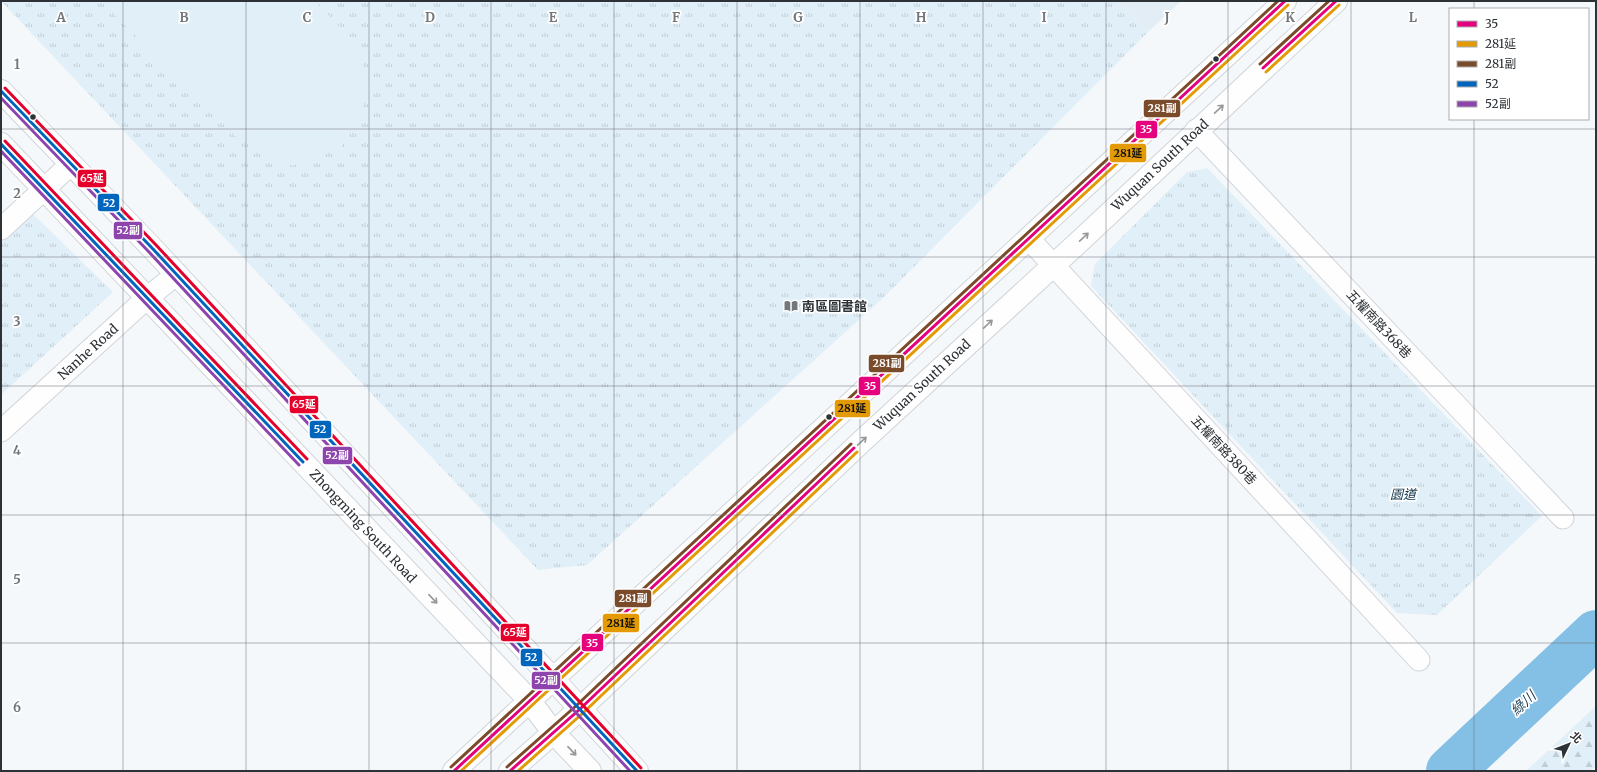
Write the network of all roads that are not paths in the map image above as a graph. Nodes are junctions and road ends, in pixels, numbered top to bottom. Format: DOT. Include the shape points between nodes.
graph roads {
  1 [pos="1285,1"];
  2 [pos="1336,1"];
  3 [pos="1,91"];
  4 [pos="1196,130"];
  5 [pos="1,144"];
  6 [pos="70,164"];
  7 [pos="43,190"];
  8 [pos="1,229"];
  9 [pos="1029,239"];
  10 [pos="1052,264"];
  11 [pos="176,274"];
  12 [pos="148,298"];
  13 [pos="1,432"];
  14 [pos="1563,518"];
  15 [pos="1419,660"];
  16 [pos="553,679"];
  17 [pos="529,700"];
  18 [pos="580,709"];
  19 [pos="553,732"];
  20 [pos="454,771"];
  21 [pos="510,771"];
  22 [pos="590,771"];
  23 [pos="637,771"];
  1 -- 9 [label="main road"];
  4 -- 2 [label="main road, Wuquan South Road, one-way"];
  3 -- 6 [label="main road"];
  10 -- 4 [label="main road, Wuquan South Road, one-way" via="1081,240"];
  4 -- 14 [label="street, 五權南路368巷"];
  5 -- 7 [label="main road, Zhongming South Road"];
  6 -- 7 [label="street"];
  6 -- 11 [label="main road"];
  7 -- 8 [label="street"];
  7 -- 12 [label="main road, Zhongming South Road"];
  9 -- 10 [label="street, 五權南路380巷"];
  9 -- 16 [label="main road"];
  10 -- 15 [label="street, 五權南路380巷"];
  18 -- 10 [label="main road, Wuquan South Road, one-way"];
  11 -- 12 [label="street, Nanhe Road"];
  11 -- 16 [label="main road"];
  12 -- 13 [label="street, Nanhe Road"];
  12 -- 17 [label="main road, Zhongming South Road, one-way"];
  16 -- 17 [label="main road"];
  16 -- 18 [label="main road"];
  17 -- 19 [label="main road, Zhongming South Road"];
  17 -- 20 [label="main road"];
  18 -- 19 [label="main road, Wuquan South Road"];
  18 -- 23 [label="main road"];
  19 -- 21 [label="main road, Wuquan South Road"];
  19 -- 22 [label="main road, Zhongming South Road, one-way"];
}
